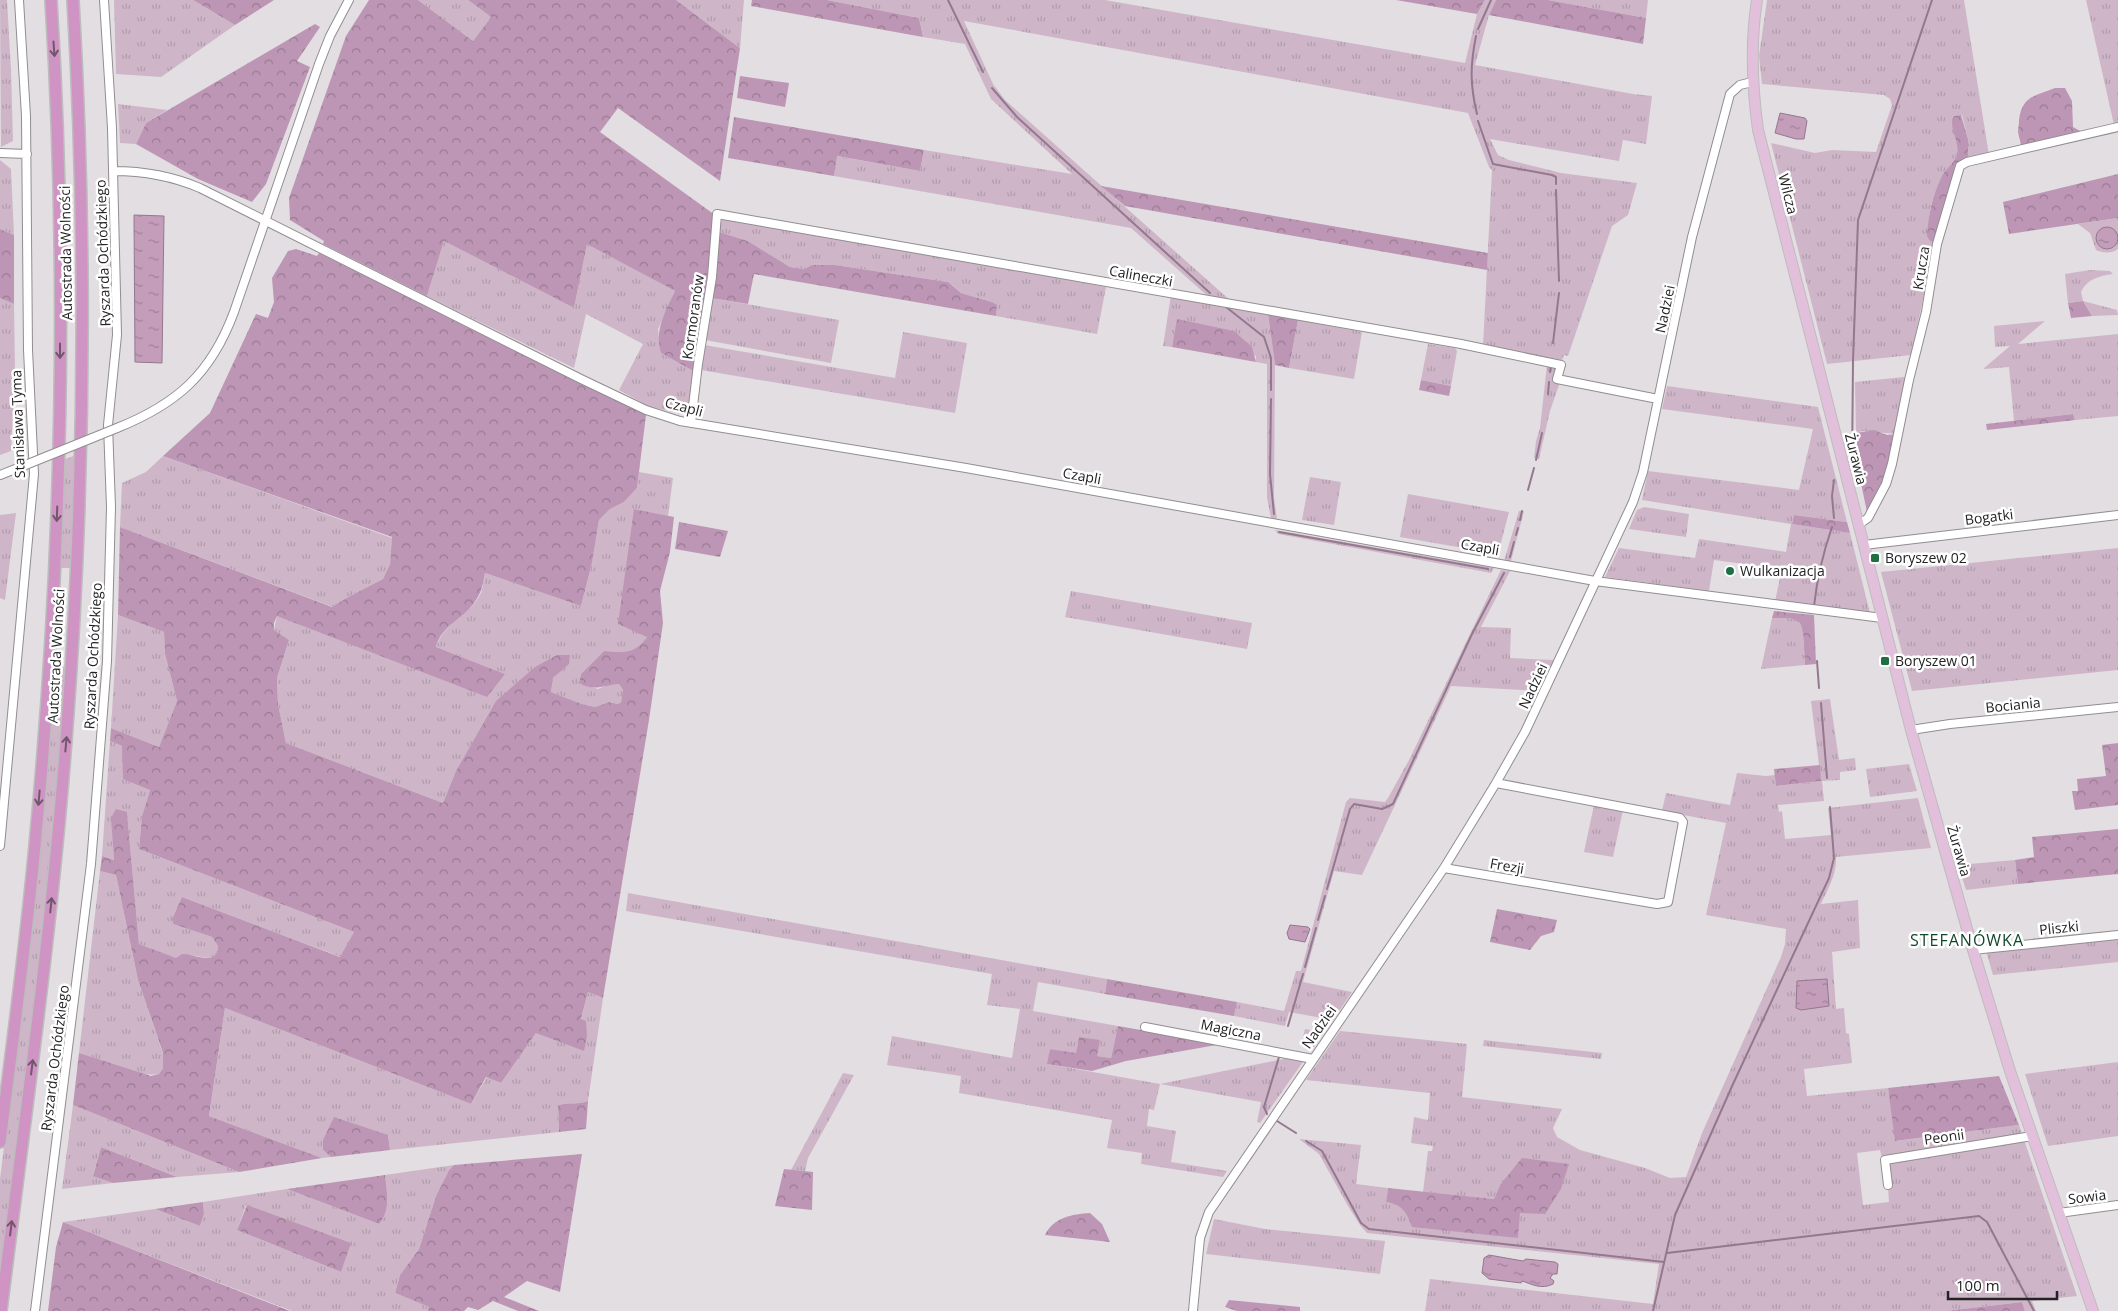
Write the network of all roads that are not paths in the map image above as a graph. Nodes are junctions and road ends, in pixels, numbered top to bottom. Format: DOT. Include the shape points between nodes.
graph roads {
  1 [pos="19,0"];
  2 [pos="51,0"];
  3 [pos="73,0"];
  4 [pos="104,0"];
  5 [pos="349,0"];
  6 [pos="1756,0"];
  7 [pos="1752,82"];
  8 [pos="2118,127"];
  9 [pos="0,153"];
  10 [pos="27,154"];
  11 [pos="113,171"];
  12 [pos="717,214"];
  13 [pos="265,221"];
  14 [pos="1824,390"];
  15 [pos="1658,399"];
  16 [pos="691,423"];
  17 [pos="0,475"];
  18 [pos="2118,514"];
  19 [pos="1858,525"];
  20 [pos="1864,545"];
  21 [pos="1595,581"];
  22 [pos="1878,618"];
  23 [pos="2118,707"];
  24 [pos="1911,730"];
  25 [pos="1496,783"];
  26 [pos="0,846"];
  27 [pos="1444,868"];
  28 [pos="2118,934"];
  29 [pos="1973,950"];
  30 [pos="1145,1027"];
  31 [pos="1312,1058"];
  32 [pos="2032,1136"];
  33 [pos="0,1142"];
  34 [pos="1888,1185"];
  35 [pos="2118,1205"];
  36 [pos="2059,1213"];
  37 [pos="0,1311"];
  38 [pos="35,1311"];
  39 [pos="1193,1311"];
  40 [pos="2093,1311"];
  1 -- 10 [label="street, Stanisława Tyma"];
  2 -- 33 [label="highway, Autostrada Wolności, one-way" via="59,171 56,527 49,676 36,834"];
  37 -- 3 [label="highway, Autostrada Wolności, one-way" via="47,945 74,618 80,491 82,292"];
  4 -- 11 [label="street, Ryszarda Ochódzkiego"];
  5 -- 13 [label="street" via="330,36"];
  6 -- 7 [label="main road, Wilcza"];
  7 -- 14 [label="main road, Wilcza" via="1758,130"];
  7 -- 15 [label="street, Nadziei" via="1736,87 1730,97 1692,237"];
  8 -- 19 [label="street, Krucza" via="1960,166 1937,244 1926,312 1892,464 1886,484 1868,518"];
  9 -- 10 [label="street"];
  10 -- 26 [label="street, Stanisława Tyma" via="28,358 34,474"];
  11 -- 13 [label="street, Czapli" via="151,173 186,182"];
  11 -- 38 [label="street, Ryszarda Ochódzkiego" via="118,335 108,425 111,521 104,714 83,936"];
  12 -- 15 [label="street, Calineczki" via="1461,344 1561,365 1557,379"];
  12 -- 16 [label="street, Kormoranów" via="712,277"];
  13 -- 16 [label="street, Czapli" via="589,383 646,410"];
  13 -- 17 [label="street, bridge" via="226,331 204,370 154,412"];
  14 -- 19 [label="main road, Żurawia"];
  15 -- 21 [label="street, Nadziei" via="1643,472 1633,502"];
  16 -- 21 [label="street, Czapli" via="976,470"];
  18 -- 20 [label="street, Bogatki"];
  19 -- 20 [label="main road, Żurawia"];
  20 -- 22 [label="main road, Żurawia"];
  21 -- 22 [label="street, Czapli"];
  21 -- 25 [label="street, Nadziei" via="1525,732"];
  22 -- 24 [label="main road, Żurawia"];
  23 -- 24 [label="street, Bociania"];
  24 -- 29 [label="main road, Żurawia"];
  25 -- 27 [label="street, Nadziei"];
  25 -- 27 [label="street, Frezji" via="1682,820 1668,902 1657,904"];
  27 -- 31 [label="street, Nadziei"];
  28 -- 29 [label="street, Pliszki"];
  29 -- 32 [label="main road, Żurawia"];
  30 -- 31 [label="street, Magiczna"];
  31 -- 39 [label="street, Nadziei" via="1206,1217 1200,1238"];
  32 -- 34 [label="street, Peonii" via="1884,1160"];
  32 -- 36 [label="main road, Żurawia"];
  35 -- 36 [label="street, Sowia"];
  36 -- 40 [label="main road, Żurawia"];
}
